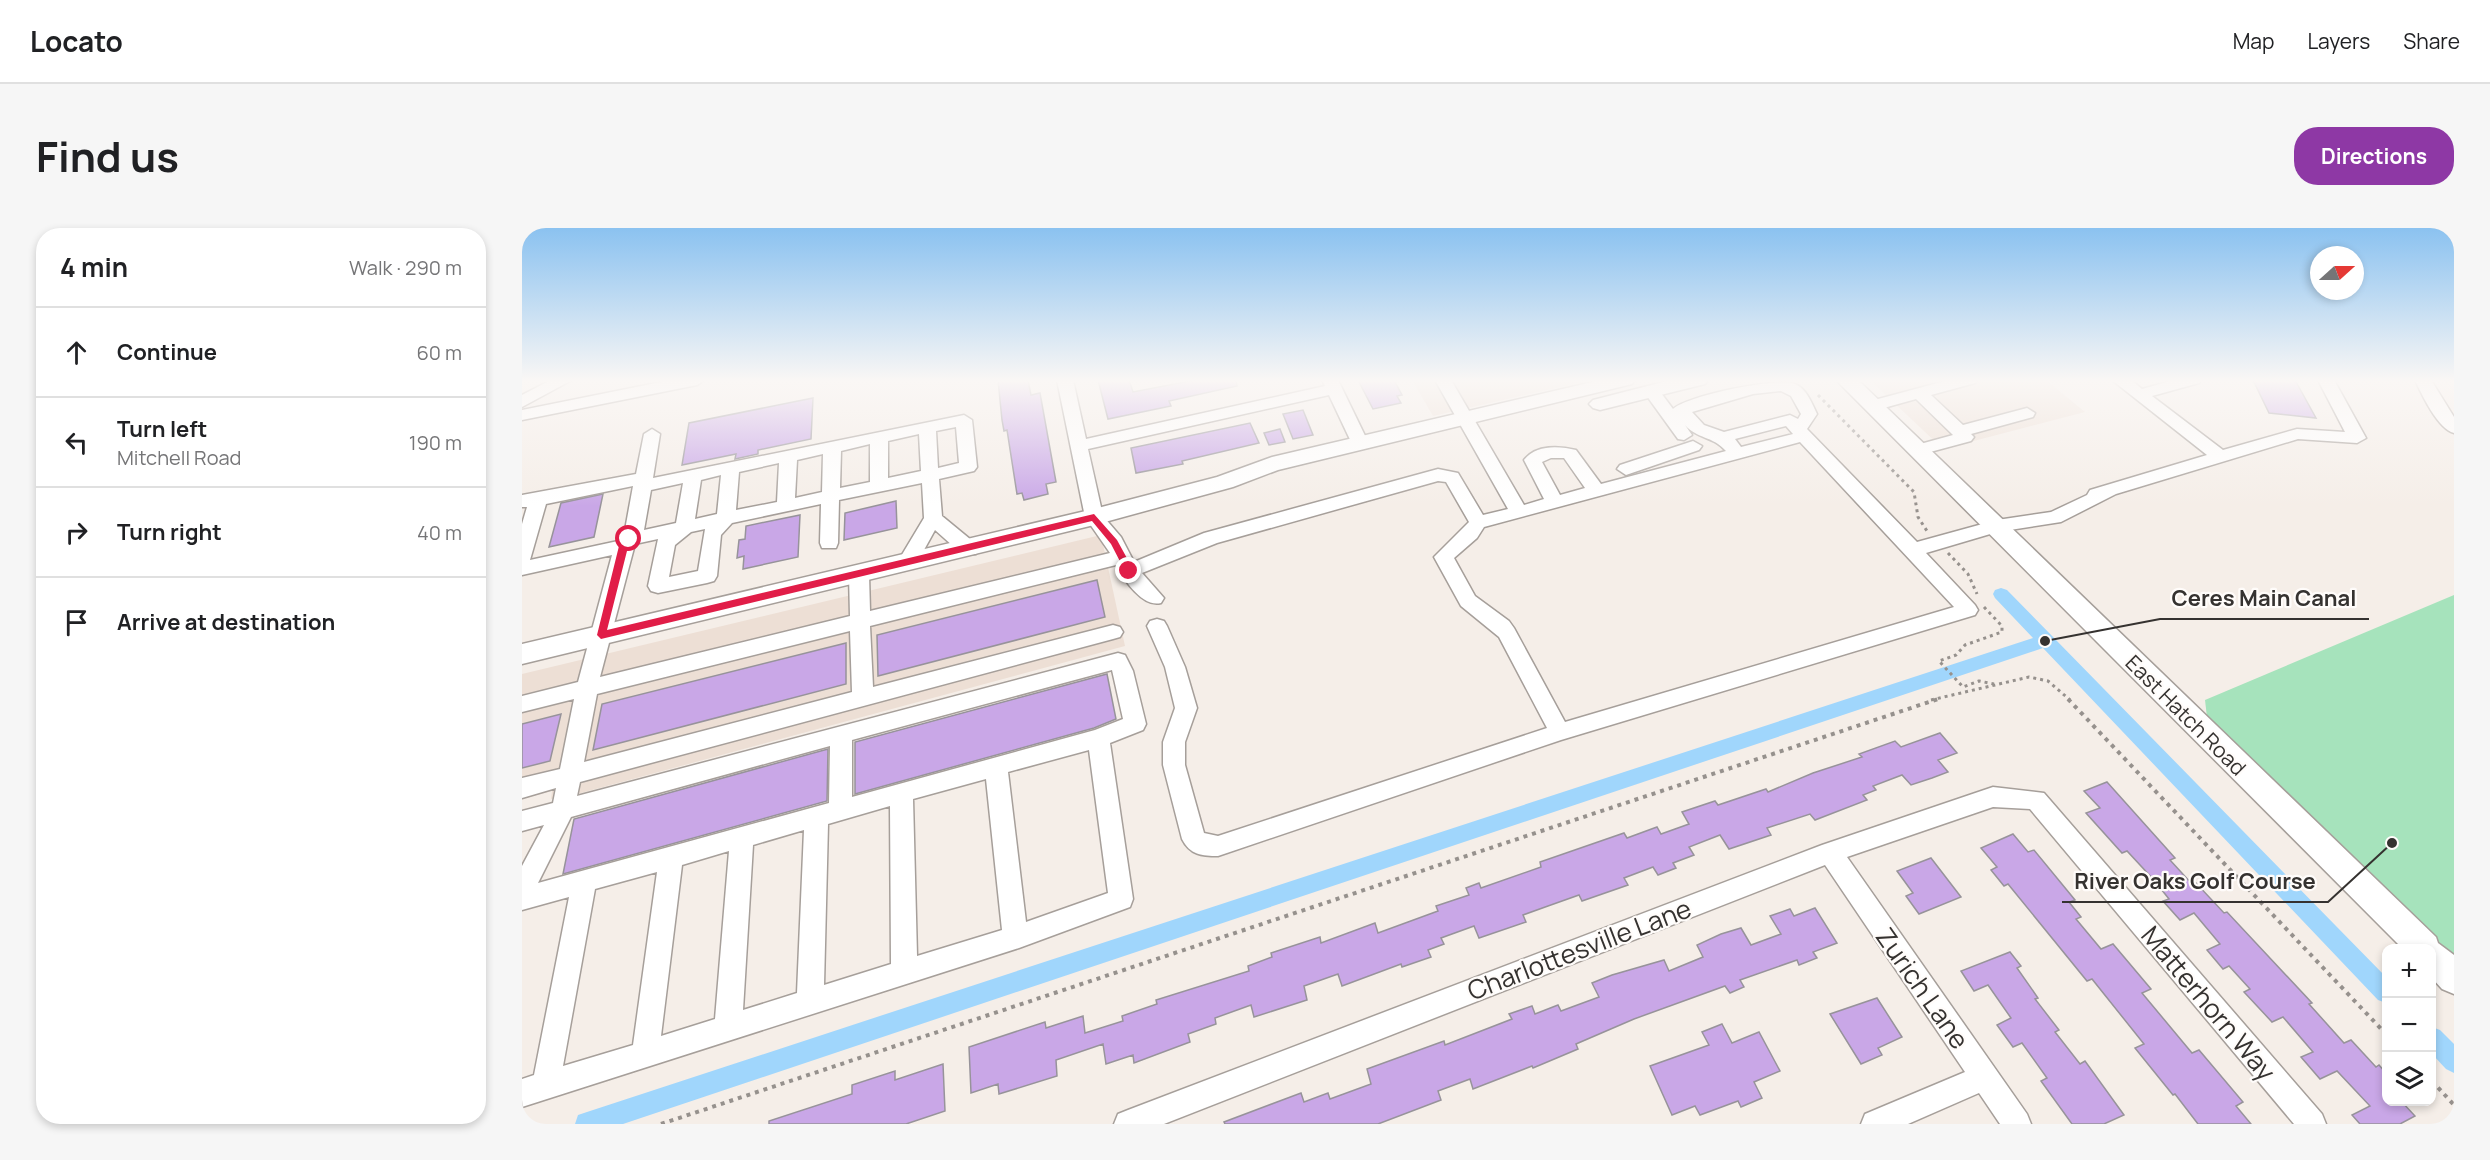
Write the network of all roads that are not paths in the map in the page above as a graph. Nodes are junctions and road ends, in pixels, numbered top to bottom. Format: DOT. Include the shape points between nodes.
graph roads {
  1 [pos="956,422"];
  2 [pos="964,422"];
  3 [pos="1074,422"];
  4 [pos="1179,422"];
  5 [pos="1349,422"];
  6 [pos="1468,422"];
  7 [pos="1487,422"];
  8 [pos="1497,422"];
  9 [pos="1675,422"];
  10 [pos="1692,422"];
  11 [pos="1783,422"];
  12 [pos="1792,422"];
  13 [pos="1806,422"];
  14 [pos="1890,422"];
  15 [pos="1951,422"];
  16 [pos="1995,422"];
  17 [pos="2174,422"];
  18 [pos="2348,422"];
  19 [pos="1470,427"];
  20 [pos="927,428"];
  21 [pos="1961,431"];
  22 [pos="1801,432"];
  23 [pos="652,434"];
  24 [pos="1724,437"];
  25 [pos="879,438"];
  26 [pos="1360,444"];
  27 [pos="1079,446"];
  28 [pos="1693,446"];
  29 [pos="832,447"];
  30 [pos="1919,450"];
  31 [pos="1737,453"];
  32 [pos="789,456"];
  33 [pos="2221,457"];
  34 [pos="1706,462"];
  35 [pos="732,468"];
  36 [pos="929,475"];
  37 [pos="693,476"];
  38 [pos="643,482"];
  39 [pos="1225,482"];
  40 [pos="1591,485"];
  41 [pos="879,486"];
  42 [pos="831,496"];
  43 [pos="530,501"];
  44 [pos="1555,502"];
  45 [pos="786,505"];
  46 [pos="1519,512"];
  47 [pos="1094,517"];
  48 [pos="726,518"];
  49 [pos="933,518"];
  50 [pos="1478,522"];
  51 [pos="1997,526"];
  52 [pos="685,527"];
  53 [pos="626,543"];
  54 [pos="829,543"];
  55 [pos="969,549"];
  56 [pos="1913,550"];
  57 [pos="522,557"];
  58 [pos="907,563"];
  59 [pos="1126,564"];
  60 [pos="522,568"];
  61 [pos="859,574"];
  62 [pos="1154,598"];
  63 [pos="860,621"];
  64 [pos="1157,626"];
  65 [pos="1113,632"];
  66 [pos="601,635"];
  67 [pos="522,654"];
  68 [pos="587,688"];
  69 [pos="863,699"];
  70 [pos="522,704"];
  71 [pos="1560,732"];
  72 [pos="841,735"];
  73 [pos="1098,738"];
  74 [pos="996,766"];
  75 [pos="569,775"];
  76 [pos="522,788"];
  77 [pos="901,793"];
  78 [pos="2036,800"];
  79 [pos="840,810"];
  80 [pos="562,811"];
  81 [pos="816,817"];
  82 [pos="522,821"];
  83 [pos="742,837"];
  84 [pos="1830,852"];
  85 [pos="671,857"];
  86 [pos="584,882"];
  87 [pos="522,890"];
  88 [pos="522,899"];
  89 [pos="1015,937"];
  90 [pos="2420,944"];
  91 [pos="2436,960"];
  92 [pos="904,972"];
  93 [pos="2454,978"];
  94 [pos="810,1002"];
  95 [pos="728,1028"];
  96 [pos="645,1054"];
  97 [pos="1984,1077"];
  98 [pos="534,1089"];
  99 [pos="1128,1124"];
  100 [pos="1875,1124"];
  101 [pos="2017,1124"];
  102 [pos="2312,1124"];
  1 -- 20 [label="street"];
  2 -- 36 [label="street" via="968,467"];
  3 -- 27 [label="street"];
  4 -- 27 [label="street"];
  5 -- 26 [label="street"];
  6 -- 19 [label="street"];
  7 -- 19 [label="main road"];
  8 -- 19 [label="main road"];
  9 -- 28 [label="street"];
  10 -- 24 [label="street" via="1698,429"];
  11 -- 24 [label="street"];
  12 -- 22 [label="street"];
  13 -- 22 [label="street"];
  14 -- 30 [label="main road, East Hatch Road"];
  15 -- 21 [label="street"];
  16 -- 21 [label="street"];
  17 -- 33 [label="street"];
  18 -- 33 [label="street" via="2356,438 2297,434"];
  19 -- 26 [label="main road"];
  19 -- 39 [label="main road" via="1278,481"];
  19 -- 46 [label="street"];
  20 -- 25 [label="street"];
  20 -- 36 [label="street"];
  21 -- 30 [label="street" via="1965,437"];
  22 -- 31 [label="street"];
  22 -- 56 [label="street"];
  23 -- 38 [label="street"];
  24 -- 31 [label="street"];
  25 -- 29 [label="street"];
  25 -- 41 [label="street"];
  26 -- 39 [label="main road" via="1272,464"];
  27 -- 47 [label="street"];
  28 -- 34 [label="street"];
  28 -- 40 [label="street"];
  29 -- 32 [label="street"];
  29 -- 42 [label="street"];
  30 -- 51 [label="main road, East Hatch Road"];
  31 -- 34 [label="street"];
  32 -- 35 [label="street"];
  32 -- 45 [label="street"];
  33 -- 51 [label="street" via="2108,492 2055,518"];
  34 -- 40 [label="street"];
  35 -- 37 [label="street"];
  35 -- 48 [label="street"];
  36 -- 41 [label="street"];
  36 -- 49 [label="street"];
  37 -- 38 [label="street"];
  37 -- 52 [label="street"];
  38 -- 43 [label="street"];
  38 -- 53 [label="street" via="634,531"];
  39 -- 47 [label="main road"];
  40 -- 44 [label="street"];
  40 -- 44 [label="street" via="1570,454 1554,452 1533,460"];
  41 -- 42 [label="street"];
  42 -- 45 [label="street"];
  42 -- 54 [label="street"];
  43 -- 57 [label="street"];
  44 -- 46 [label="street"];
  45 -- 48 [label="street"];
  46 -- 50 [label="street"];
  47 -- 55 [label="main road"];
  47 -- 59 [label="street"];
  48 -- 52 [label="street"];
  48 -- 52 [label="street" via="712,532 706,576 658,586 666,542"];
  49 -- 55 [label="street"];
  49 -- 58 [label="street"];
  50 -- 59 [label="street" via="1452,477 1438,475"];
  50 -- 71 [label="street" via="1444,557 1468,601 1507,633"];
  51 -- 56 [label="street"];
  51 -- 90 [label="main road, East Hatch Road"];
  52 -- 53 [label="street"];
  53 -- 60 [label="street"];
  53 -- 66 [label="street"];
  55 -- 58 [label="main road"];
  56 -- 71 [label="street" via="1968,610"];
  58 -- 61 [label="main road"];
  59 -- 62 [label="street"];
  59 -- 63 [label="street"];
  61 -- 63 [label="street"];
  61 -- 66 [label="main road"];
  63 -- 68 [label="street"];
  63 -- 69 [label="street"];
  64 -- 71 [label="street" via="1175,667 1186,708 1173,742 1174,765 1194,839 1203,846 1218,846"];
  65 -- 69 [label="street"];
  66 -- 67 [label="main road"];
  66 -- 68 [label="street"];
  68 -- 70 [label="street"];
  68 -- 75 [label="street"];
  69 -- 75 [label="street"];
  72 -- 73 [label="street" via="1118,661 1135,724"];
  72 -- 79 [label="street"];
  72 -- 80 [label="street"];
  73 -- 74 [label="street"];
  73 -- 89 [label="street" via="1121,899"];
  74 -- 77 [label="street"];
  74 -- 89 [label="street"];
  75 -- 76 [label="street"];
  75 -- 80 [label="street"];
  77 -- 79 [label="street"];
  77 -- 92 [label="street"];
  78 -- 84 [label="street, Charlottesville Lane" via="1993,797"];
  78 -- 102 [label="street, Matterhorn Way"];
  79 -- 81 [label="street"];
  80 -- 82 [label="street"];
  80 -- 87 [label="street"];
  81 -- 83 [label="street"];
  81 -- 94 [label="street"];
  83 -- 85 [label="street"];
  83 -- 95 [label="street"];
  84 -- 97 [label="street, Zurich Lane"];
  84 -- 99 [label="street, Charlottesville Lane"];
  85 -- 86 [label="street"];
  85 -- 96 [label="street"];
  86 -- 88 [label="street"];
  86 -- 98 [label="street"];
  89 -- 92 [label="street"];
  91 -- 93 [label="main road"];
  92 -- 94 [label="street"];
  94 -- 95 [label="street"];
  95 -- 96 [label="street"];
  96 -- 98 [label="street"];
  97 -- 100 [label="street"];
  97 -- 101 [label="street, Zurich Lane"];
}
